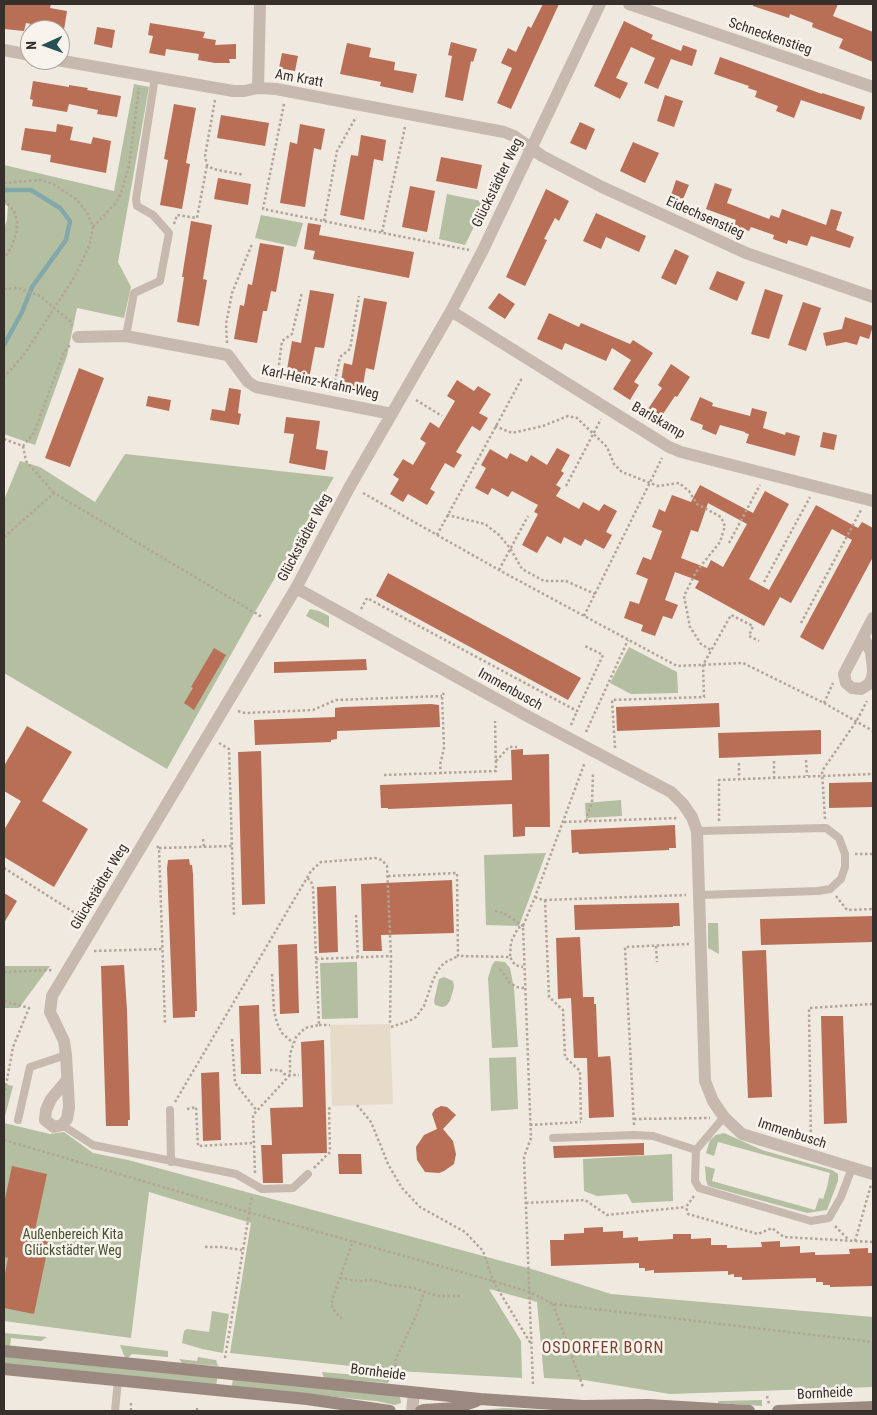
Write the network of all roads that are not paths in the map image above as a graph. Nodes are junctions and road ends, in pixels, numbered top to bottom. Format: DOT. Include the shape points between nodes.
graph roads {
  1 [pos="260,4"];
  2 [pos="600,4"];
  3 [pos="629,4"];
  4 [pos="4,50"];
  5 [pos="20,53"];
  6 [pos="70,62"];
  7 [pos="155,77"];
  8 [pos="873,87"];
  9 [pos="258,88"];
  10 [pos="532,148"];
  11 [pos="873,297"];
  12 [pos="452,311"];
  13 [pos="126,336"];
  14 [pos="78,337"];
  15 [pos="392,414"];
  16 [pos="868,504"];
  17 [pos="296,588"];
  18 [pos="873,618"];
  19 [pos="864,638"];
  20 [pos="873,670"];
  21 [pos="697,831"];
  22 [pos="700,895"];
  23 [pos="66,1055"];
  24 [pos="67,1080"];
  25 [pos="170,1110"];
  26 [pos="724,1117"];
  27 [pos="18,1120"];
  28 [pos="62,1125"];
  29 [pos="552,1138"];
  30 [pos="696,1150"];
  31 [pos="171,1162"];
  32 [pos="852,1168"];
  33 [pos="308,1174"];
  34 [pos="873,1175"];
  35 [pos="4,1351"];
  36 [pos="4,1369"];
  37 [pos="118,1380"];
  38 [pos="414,1393"];
  39 [pos="480,1399"];
  40 [pos="869,1407"];
  41 [pos="115,1411"];
  42 [pos="390,1411"];
  43 [pos="412,1411"];
  44 [pos="421,1411"];
  45 [pos="749,1411"];
  46 [pos="778,1411"];
  47 [pos="849,1411"];
  1 -- 9 [label="street"];
  2 -- 10 [label="street, Glückstädter Weg"];
  3 -- 8 [label="street, Schneckenstieg"];
  4 -- 5 [label="street"];
  6 -- 7 [label="street, Am Kratt"];
  7 -- 9 [label="street, Am Kratt" via="233,91"];
  7 -- 13 [label="lane" via="136,199 137,206 153,215 169,233 160,281 134,292"];
  9 -- 10 [label="street, Am Kratt" via="504,132"];
  10 -- 11 [label="street, Eidechsenstieg" via="602,187 746,253"];
  10 -- 12 [label="street, Glückstädter Weg"];
  12 -- 15 [label="street, Glückstädter Weg"];
  12 -- 16 [label="street, Barlskamp" via="681,452"];
  13 -- 14 [label="street"];
  13 -- 15 [label="street, Karl-Heinz-Krahn-Weg" via="228,354 248,382 256,387"];
  15 -- 17 [label="street, Glückstädter Weg"];
  17 -- 21 [label="street, Immenbusch" via="671,792 692,817"];
  17 -- 23 [label="street, Glückstädter Weg" via="52,996 50,1012 62,1034"];
  18 -- 19 [label="street"];
  19 -- 20 [label="street" via="871,652"];
  19 -- 20 [label="street" via="844,674 846,683 861,689 869,684"];
  21 -- 22 [label="street, Immenbusch"];
  21 -- 22 [label="lane" via="826,828 839,838 845,867 842,879 830,889"];
  22 -- 26 [label="street, Immenbusch" via="705,1081"];
  23 -- 24 [label="street, Glückstädter Weg"];
  23 -- 27 [label="lane" via="30,1067"];
  24 -- 28 [label="street, Glückstädter Weg" via="68,1116"];
  24 -- 28 [label="street" via="51,1099 44,1116 50,1126"];
  25 -- 31 [label="lane"];
  26 -- 30 [label="lane"];
  26 -- 32 [label="street, Immenbusch" via="742,1134"];
  28 -- 31 [label="lane" via="93,1145"];
  29 -- 30 [label="lane" via="653,1136"];
  30 -- 32 [label="lane" via="695,1181 699,1188 811,1221 829,1218"];
  31 -- 33 [label="lane" via="236,1174 262,1189 293,1188"];
  32 -- 34 [label="street, Immenbusch"];
  35 -- 38 [label="street, Bornheide"];
  36 -- 37 [label="street"];
  37 -- 41 [label="lane"];
  37 -- 42 [label="street" via="307,1399"];
  38 -- 39 [label="street, Bornheide"];
  38 -- 43 [label="street"];
  39 -- 44 [label="street" via="456,1408"];
  39 -- 45 [label="street, Bornheide"];
  40 -- 46 [label="street, Bornheide"];
  40 -- 47 [label="street"];
}
